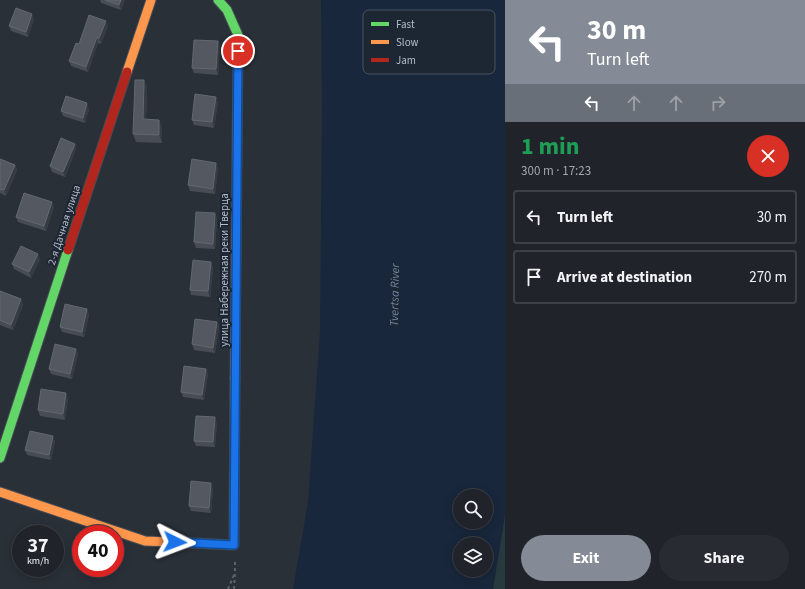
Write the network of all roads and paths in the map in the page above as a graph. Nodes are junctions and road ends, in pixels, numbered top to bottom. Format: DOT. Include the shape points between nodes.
graph roads {
  1 [pos="151,0"];
  2 [pos="218,0"];
  3 [pos="0,458"];
  4 [pos="0,492"];
  5 [pos="234,545"];
  6 [pos="235,572"];
  7 [pos="228,589"];
  8 [pos="234,589"];
  1 -- 3 [label="street, 2-я Дачная улица"];
  2 -- 5 [label="street, улица Набережная реки Тверца" via="227,10 238,35"];
  4 -- 5 [label="street" via="145,541"];
  5 -- 6 [label="path"];
  6 -- 7 [label="path"];
  6 -- 8 [label="path"];
}
